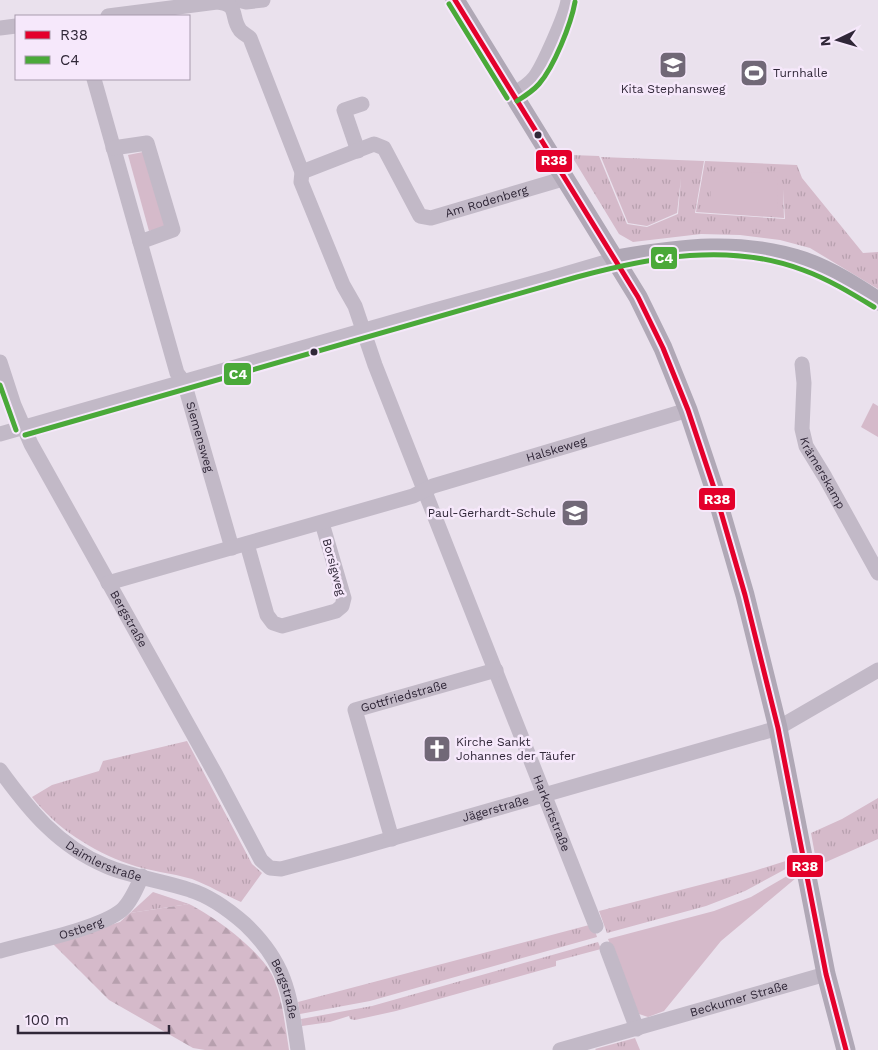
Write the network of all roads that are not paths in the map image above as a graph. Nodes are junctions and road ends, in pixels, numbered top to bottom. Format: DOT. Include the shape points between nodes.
graph roads {
  1 [pos="263,0"];
  2 [pos="455,0"];
  3 [pos="568,0"];
  4 [pos="236,2"];
  5 [pos="116,15"];
  6 [pos="15,26"];
  7 [pos="0,28"];
  8 [pos="94,80"];
  9 [pos="514,94"];
  10 [pos="362,104"];
  11 [pos="114,148"];
  12 [pos="358,151"];
  13 [pos="302,172"];
  14 [pos="566,178"];
  15 [pos="140,242"];
  16 [pos="616,259"];
  17 [pos="878,301"];
  18 [pos="363,330"];
  19 [pos="0,362"];
  20 [pos="802,364"];
  21 [pos="184,382"];
  22 [pos="688,410"];
  23 [pos="23,428"];
  24 [pos="0,434"];
  25 [pos="424,490"];
  26 [pos="322,522"];
  27 [pos="247,544"];
  28 [pos="232,548"];
  29 [pos="878,572"];
  30 [pos="108,583"];
  31 [pos="496,670"];
  32 [pos="878,670"];
  33 [pos="778,728"];
  34 [pos="0,770"];
  35 [pos="546,795"];
  36 [pos="392,839"];
  37 [pos="270,868"];
  38 [pos="142,876"];
  39 [pos="234,914"];
  40 [pos="596,926"];
  41 [pos="608,949"];
  42 [pos="0,951"];
  43 [pos="826,974"];
  44 [pos="637,1029"];
  45 [pos="298,1050"];
  46 [pos="560,1050"];
  47 [pos="846,1050"];
  1 -- 4 [label="street"];
  2 -- 9 [label="main road"];
  3 -- 9 [label="street" via="543,65 530,83"];
  4 -- 5 [label="street"];
  4 -- 13 [label="street, Harkortstraße" via="240,30 250,38"];
  6 -- 7 [label="street"];
  8 -- 11 [label="street, Siemensweg"];
  9 -- 14 [label="main road"];
  10 -- 12 [label="street" via="344,110"];
  11 -- 15 [label="street, Siemensweg"];
  11 -- 15 [label="street" via="148,143 173,230"];
  12 -- 13 [label="street, Am Rodenberg"];
  12 -- 14 [label="street, Am Rodenberg" via="374,144 384,148 420,216 431,218"];
  13 -- 18 [label="street, Harkortstraße" via="301,182"];
  14 -- 16 [label="main road"];
  15 -- 21 [label="street, Siemensweg" via="177,373"];
  16 -- 17 [label="main road" via="703,247 766,252 806,262"];
  16 -- 18 [label="street"];
  16 -- 22 [label="main road" via="663,348"];
  18 -- 21 [label="street"];
  18 -- 25 [label="street, Harkortstraße"];
  19 -- 23 [label="street, Bergstraße"];
  20 -- 29 [label="street, Krämerskamp" via="802,429 806,446"];
  21 -- 23 [label="street"];
  21 -- 28 [label="street, Siemensweg"];
  22 -- 25 [label="street, Halskeweg"];
  22 -- 33 [label="main road" via="743,587"];
  23 -- 24 [label="street"];
  23 -- 30 [label="street, Bergstraße"];
  25 -- 26 [label="street, Borsigweg" via="414,496"];
  25 -- 31 [label="street, Harkortstraße"];
  26 -- 27 [label="street, Borsigweg"];
  26 -- 27 [label="street, Borsigweg" via="344,598 336,611 282,626 273,623 267,615"];
  27 -- 28 [label="street, Borsigweg"];
  28 -- 30 [label="street, Borsigweg"];
  30 -- 37 [label="street, Bergstraße" via="261,860"];
  31 -- 35 [label="street, Harkortstraße"];
  31 -- 36 [label="street, Gottfriedstraße" via="355,710"];
  32 -- 33 [label="street, Jägerstraße"];
  33 -- 35 [label="street, Jägerstraße"];
  33 -- 43 [label="main road"];
  34 -- 38 [label="street, Daimlerstraße" via="38,819 73,848 106,866"];
  35 -- 36 [label="street, Jägerstraße"];
  35 -- 40 [label="street, Harkortstraße"];
  36 -- 37 [label="street, Jägerstraße" via="282,869"];
  38 -- 39 [label="street, Daimlerstraße" via="192,890"];
  38 -- 42 [label="street, Ostberg" via="123,909 110,917"];
  39 -- 45 [label="street, Bergstraße" via="267,948 279,967 293,1016"];
  41 -- 44 [label="street"];
  43 -- 44 [label="street, Beckumer Straße"];
  43 -- 47 [label="main road"];
  44 -- 46 [label="street, Beckumer Straße"];
}
